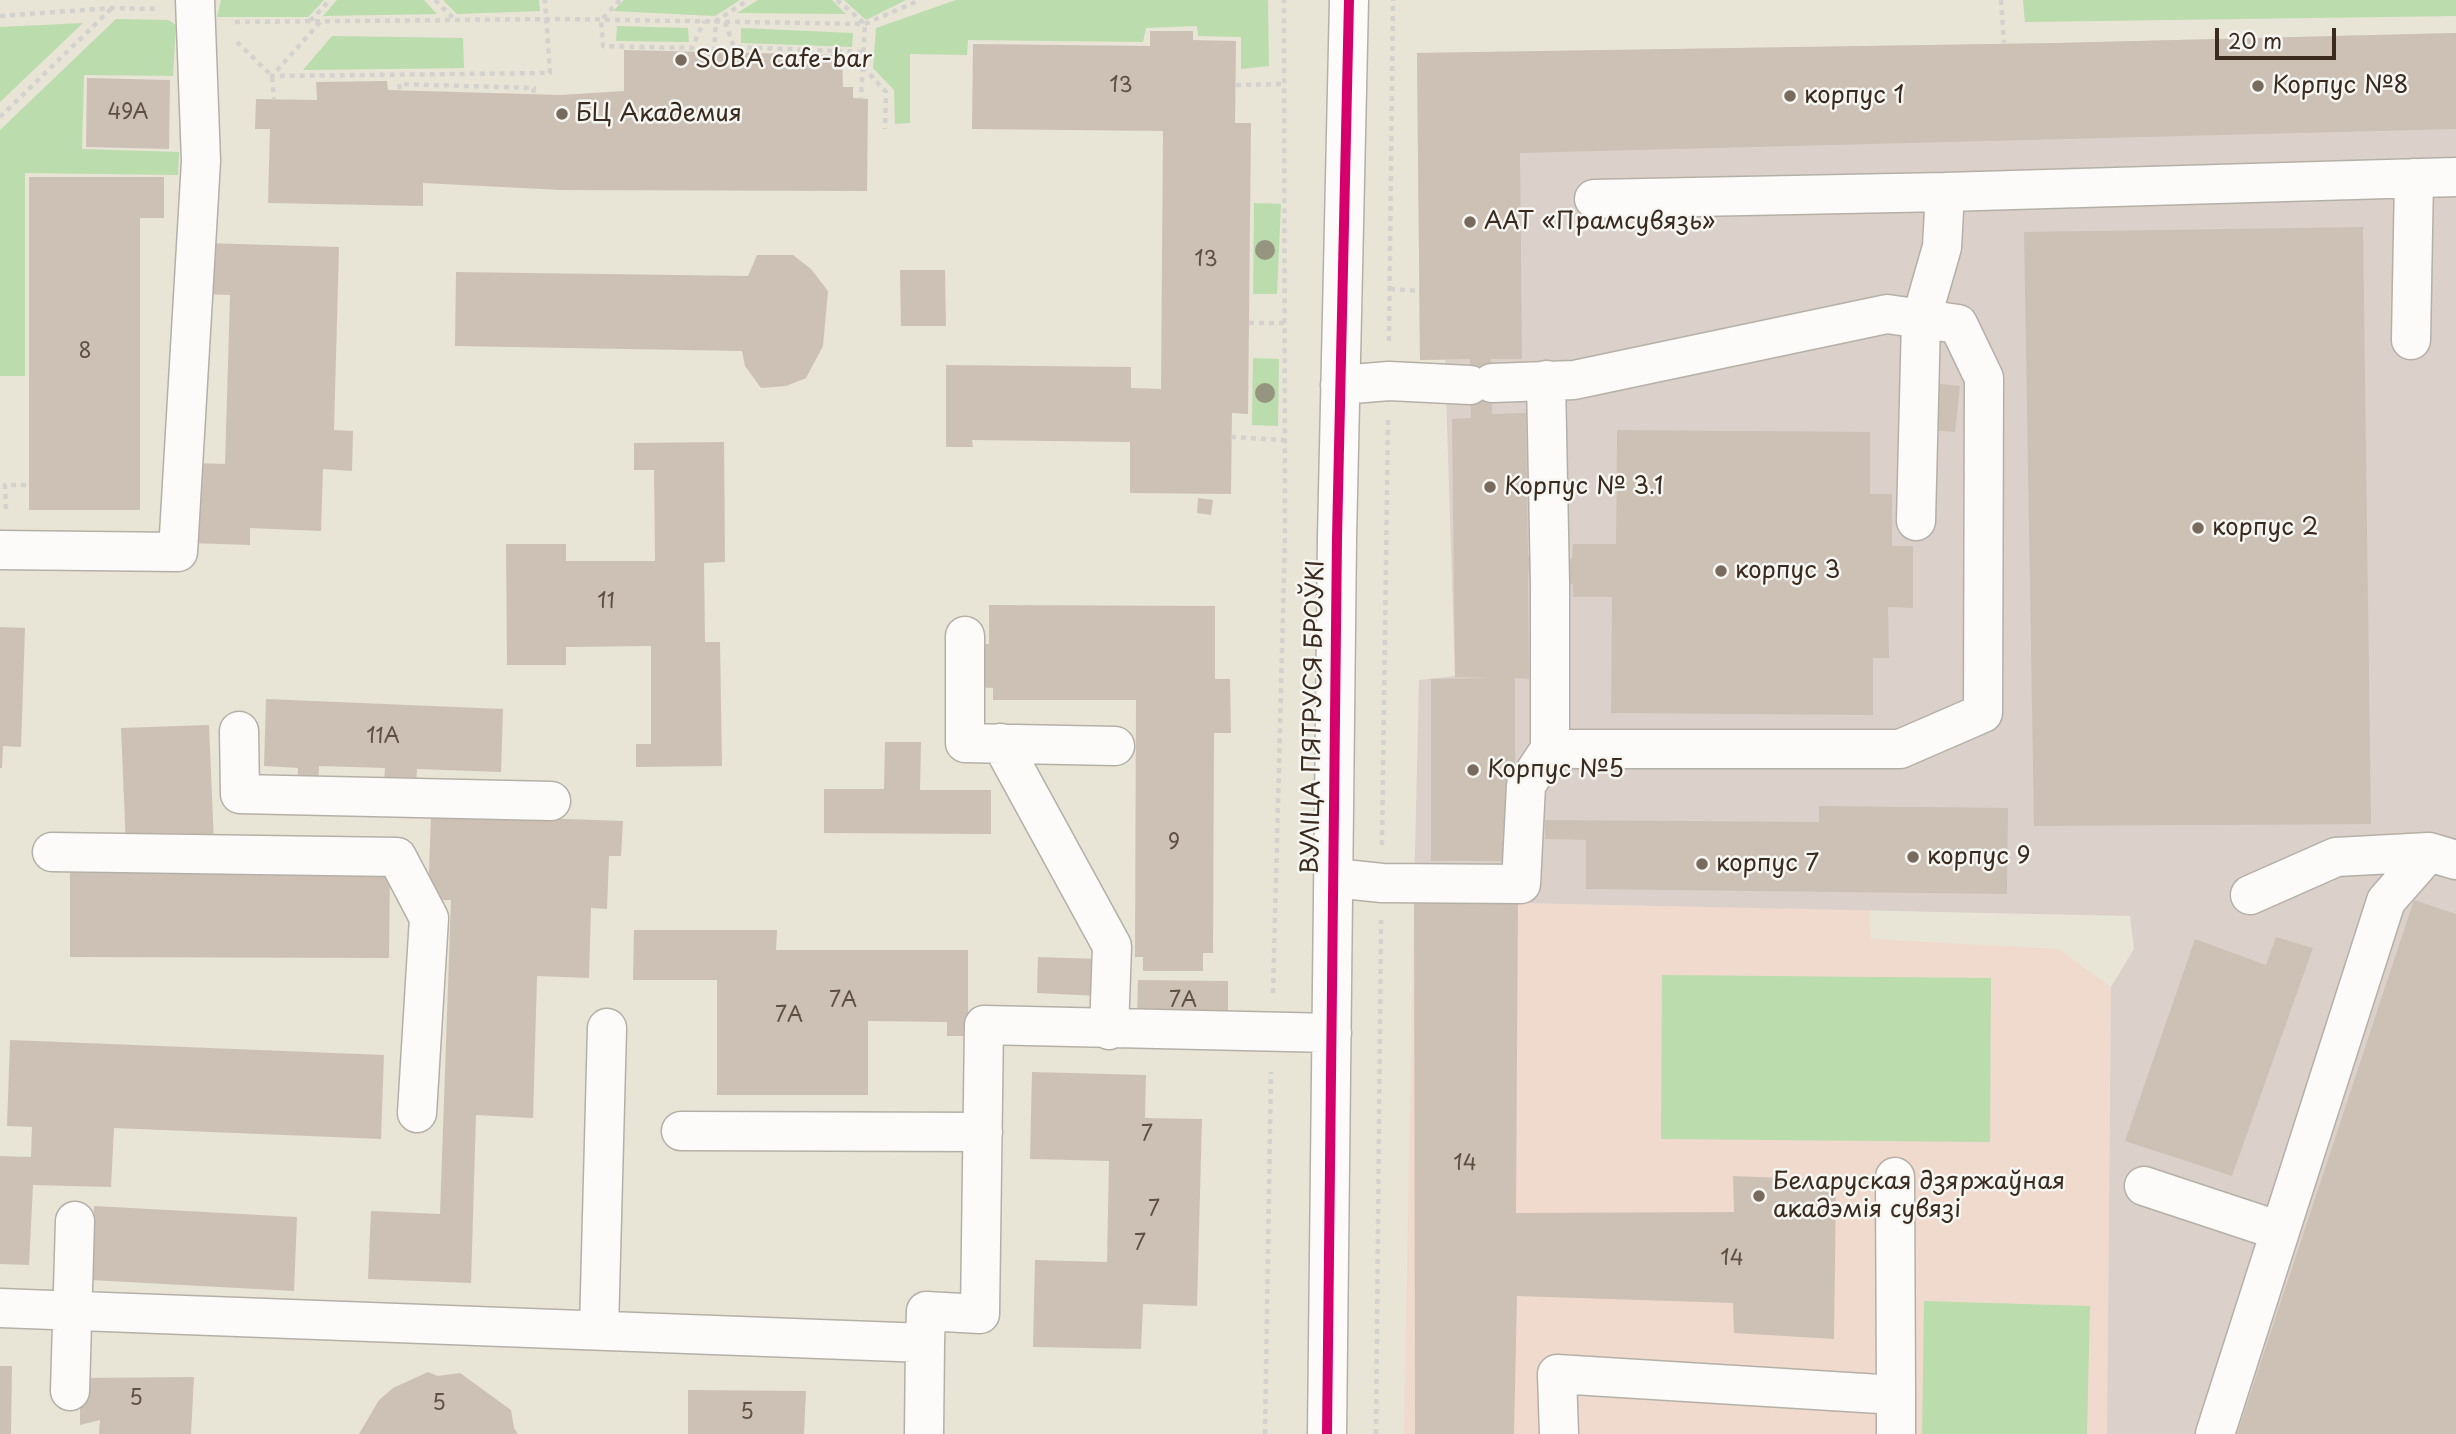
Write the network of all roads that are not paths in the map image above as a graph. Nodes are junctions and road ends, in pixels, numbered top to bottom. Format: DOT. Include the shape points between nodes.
graph roads {
  1 [pos="1349,0"];
  2 [pos="202,15"];
  3 [pos="2456,177"];
  4 [pos="2414,178"];
  5 [pos="1945,192"];
  6 [pos="1594,199"];
  7 [pos="1921,320"];
  8 [pos="2411,340"];
  9 [pos="1546,380"];
  10 [pos="1339,385"];
  11 [pos="1916,521"];
  12 [pos="0,550"];
  13 [pos="965,636"];
  14 [pos="239,731"];
  15 [pos="1001,743"];
  16 [pos="1115,746"];
  17 [pos="1550,749"];
  18 [pos="551,801"];
  19 [pos="51,852"];
  20 [pos="2443,856"];
  21 [pos="1334,878"];
  22 [pos="2250,895"];
  23 [pos="607,1028"];
  24 [pos="1109,1030"];
  25 [pos="1332,1033"];
  26 [pos="417,1113"];
  27 [pos="681,1130"];
  28 [pos="983,1132"];
  29 [pos="1895,1177"];
  30 [pos="2144,1186"];
  31 [pos="75,1221"];
  32 [pos="2280,1231"];
  33 [pos="0,1308"];
  34 [pos="73,1311"];
  35 [pos="599,1330"];
  36 [pos="925,1343"];
  37 [pos="70,1391"];
  38 [pos="1896,1395"];
  39 [pos="923,1434"];
  40 [pos="1326,1434"];
  41 [pos="1559,1434"];
  42 [pos="1896,1434"];
  43 [pos="2215,1434"];
  1 -- 10 [label="street, ВУЛІЦА ПЯТРУСЯ БРОЎКІ"];
  2 -- 12 [label="street" via="201,160 178,552"];
  3 -- 4 [label="street"];
  4 -- 5 [label="street"];
  4 -- 8 [label="street"];
  5 -- 6 [label="street"];
  5 -- 7 [label="street" via="1942,247"];
  7 -- 9 [label="street" via="1887,314 1574,380"];
  7 -- 11 [label="street"];
  7 -- 17 [label="street" via="1958,324 1984,378 1983,713 1900,749"];
  9 -- 10 [label="street"];
  9 -- 17 [label="street"];
  10 -- 21 [label="street, ВУЛІЦА ПЯТРУСЯ БРОЎКІ"];
  13 -- 15 [label="street" via="965,743"];
  14 -- 18 [label="street" via="240,794"];
  15 -- 16 [label="street"];
  15 -- 24 [label="street" via="1112,946"];
  17 -- 21 [label="street" via="1527,785 1521,884"];
  19 -- 26 [label="street" via="397,857 429,918"];
  20 -- 22 [label="street" via="2336,857"];
  20 -- 32 [label="street" via="2386,901"];
  21 -- 25 [label="street, ВУЛІЦА ПЯТРУСЯ БРОЎКІ"];
  23 -- 35 [label="street"];
  24 -- 25 [label="street"];
  24 -- 28 [label="street" via="984,1025"];
  25 -- 40 [label="street, ВУЛІЦА ПЯТРУСЯ БРОЎКІ"];
  27 -- 28 [label="street"];
  28 -- 36 [label="street" via="980,1314 926,1311"];
  29 -- 38 [label="street"];
  30 -- 32 [label="street"];
  31 -- 34 [label="street"];
  32 -- 43 [label="street"];
  33 -- 34 [label="street"];
  34 -- 35 [label="street"];
  34 -- 37 [label="street"];
  35 -- 36 [label="street"];
  36 -- 39 [label="street"];
  38 -- 41 [label="street" via="1557,1374"];
  38 -- 42 [label="street"];
}
